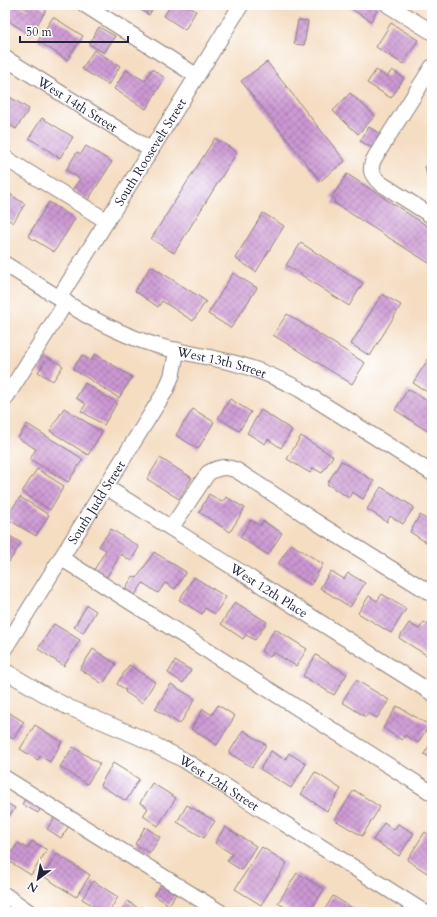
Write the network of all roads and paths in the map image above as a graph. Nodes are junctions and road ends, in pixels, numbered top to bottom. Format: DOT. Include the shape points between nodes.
graph roads {
  1 [pos="84,5"];
  2 [pos="241,5"];
  3 [pos="388,5"];
  4 [pos="432,32"];
  5 [pos="5,58"];
  6 [pos="432,66"];
  7 [pos="197,76"];
  8 [pos="151,150"];
  9 [pos="5,158"];
  10 [pos="432,216"];
  11 [pos="106,221"];
  12 [pos="5,264"];
  13 [pos="62,300"];
  14 [pos="177,350"];
  15 [pos="5,399"];
  16 [pos="432,473"];
  17 [pos="106,487"];
  18 [pos="171,528"];
  19 [pos="61,558"];
  20 [pos="432,594"];
  21 [pos="5,648"];
  22 [pos="5,671"];
  23 [pos="432,693"];
  24 [pos="5,778"];
  25 [pos="432,793"];
  26 [pos="5,895"];
  27 [pos="29,912"];
  28 [pos="220,912"];
  29 [pos="424,912"];
  1 -- 7 [label="street"];
  2 -- 7 [label="street, South Roosevelt Street"];
  3 -- 4 [label="street"];
  5 -- 8 [label="street, West 14th Street"];
  6 -- 10 [label="street" via="375,157 371,171 380,183"];
  7 -- 8 [label="street, South Roosevelt Street"];
  8 -- 11 [label="street, South Roosevelt Street"];
  9 -- 11 [label="street"];
  11 -- 13 [label="street, South Roosevelt Street"];
  12 -- 13 [label="street, West 13th Street"];
  13 -- 14 [label="street, West 13th Street" via="98,322 150,343"];
  13 -- 15 [label="street, South Roosevelt Street"];
  14 -- 16 [label="street, West 13th Street" via="252,368 288,383"];
  14 -- 17 [label="street, South Judd Street" via="170,383"];
  17 -- 18 [label="street, West 12th Place"];
  17 -- 19 [label="street, South Judd Street"];
  18 -- 20 [label="street" via="208,473 216,468 228,467"];
  18 -- 23 [label="street, West 12th Place"];
  19 -- 21 [label="street, South Judd Street"];
  19 -- 25 [label="street"];
  22 -- 29 [label="street, West 12th Street" via="49,697 174,755"];
  24 -- 28 [label="street"];
  26 -- 27 [label="street"];
}
